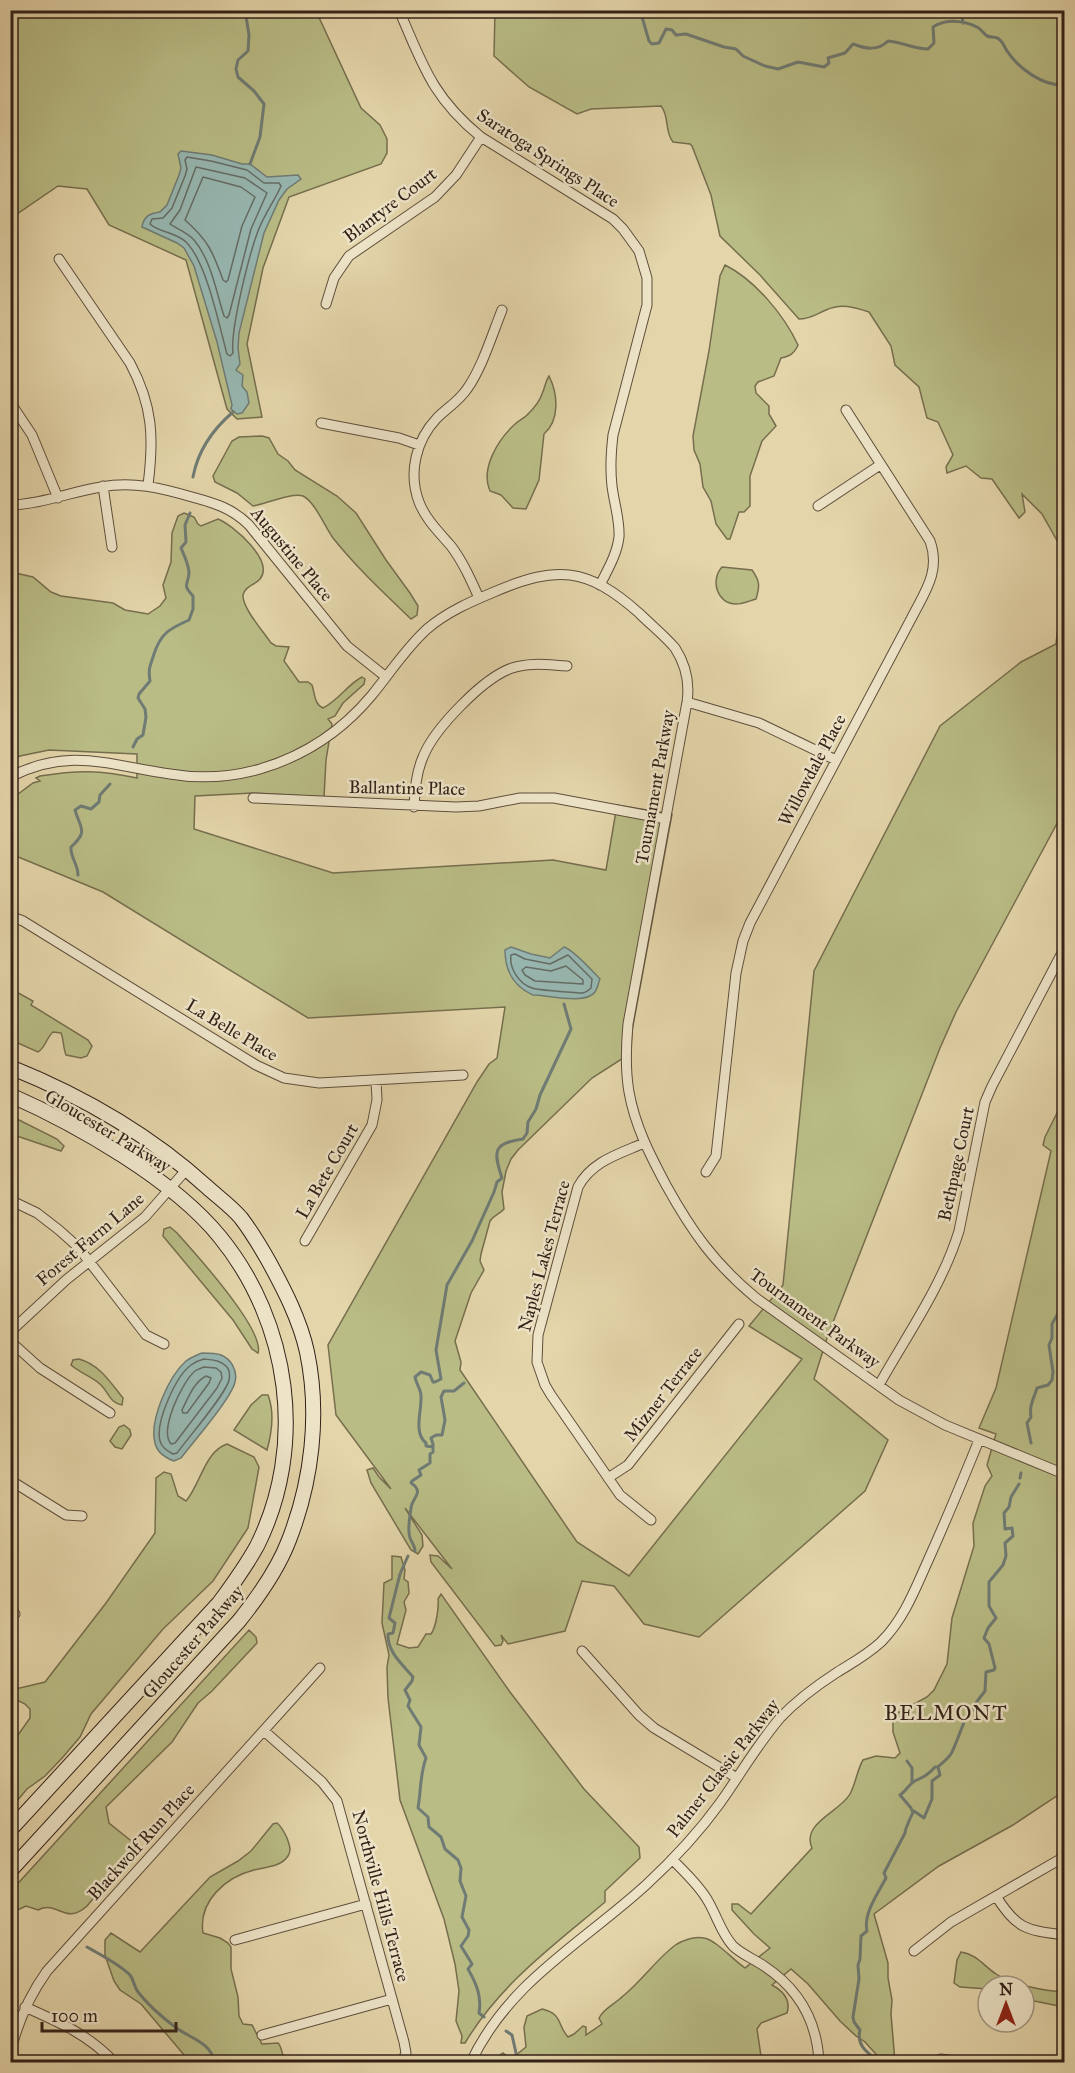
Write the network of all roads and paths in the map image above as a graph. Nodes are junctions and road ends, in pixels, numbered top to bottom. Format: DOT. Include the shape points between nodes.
graph roads {
  1 [pos="399,10"];
  2 [pos="481,137"];
  3 [pos="58,259"];
  4 [pos="326,304"];
  5 [pos="502,310"];
  6 [pos="10,402"];
  7 [pos="846,410"];
  8 [pos="321,423"];
  9 [pos="419,445"];
  10 [pos="880,465"];
  11 [pos="148,485"];
  12 [pos="103,486"];
  13 [pos="58,498"];
  14 [pos="10,505"];
  15 [pos="818,506"];
  16 [pos="112,547"];
  17 [pos="600,585"];
  18 [pos="479,598"];
  19 [pos="567,666"];
  20 [pos="386,677"];
  21 [pos="687,702"];
  22 [pos="836,760"];
  23 [pos="10,777"];
  24 [pos="253,798"];
  25 [pos="414,807"];
  26 [pos="666,819"];
  27 [pos="10,916"];
  28 [pos="1065,949"];
  29 [pos="10,1067"];
  30 [pos="463,1075"];
  31 [pos="376,1080"];
  32 [pos="10,1095"];
  33 [pos="644,1143"];
  34 [pos="187,1169"];
  35 [pos="706,1172"];
  36 [pos="171,1190"];
  37 [pos="10,1200"];
  38 [pos="305,1241"];
  39 [pos="89,1263"];
  40 [pos="739,1324"];
  41 [pos="10,1332"];
  42 [pos="10,1341"];
  43 [pos="164,1344"];
  44 [pos="879,1385"];
  45 [pos="110,1413"];
  46 [pos="979,1440"];
  47 [pos="1065,1474"];
  48 [pos="608,1479"];
  49 [pos="10,1480"];
  50 [pos="82,1516"];
  51 [pos="651,1520"];
  52 [pos="582,1651"];
  53 [pos="320,1668"];
  54 [pos="264,1731"];
  55 [pos="737,1778"];
  56 [pos="10,1830"];
  57 [pos="1065,1857"];
  58 [pos="672,1859"];
  59 [pos="10,1871"];
  60 [pos="996,1896"];
  61 [pos="366,1904"];
  62 [pos="1065,1935"];
  63 [pos="234,1940"];
  64 [pos="914,1951"];
  65 [pos="392,1999"];
  66 [pos="25,2007"];
  67 [pos="262,2035"];
  68 [pos="10,2054"];
  69 [pos="114,2062"];
  70 [pos="402,2062"];
  71 [pos="471,2062"];
  72 [pos="819,2062"];
  73 [pos="933,2062"];
  74 [pos="962,2062"];
  1 -- 2 [label="street, Saratoga Springs Place" via="436,90"];
  2 -- 4 [label="street, Blantyre Court" via="435,197 349,256 334,278"];
  2 -- 17 [label="street, Saratoga Springs Place" via="613,219 632,239 644,264 646,305 611,453 619,538"];
  3 -- 11 [label="street" via="130,363 142,387 152,432"];
  5 -- 9 [label="street" via="474,378 430,425"];
  6 -- 13 [label="street" via="32,435"];
  7 -- 10 [label="street, Willowdale Place"];
  8 -- 9 [label="street"];
  9 -- 18 [label="street" via="414,473 418,501 431,525 460,560"];
  10 -- 15 [label="street"];
  10 -- 22 [label="street, Willowdale Place" via="930,541 934,566 926,590"];
  11 -- 12 [label="street, Augustine Place"];
  11 -- 20 [label="street, Augustine Place" via="220,504 240,516 347,646"];
  12 -- 13 [label="street, Augustine Place"];
  12 -- 16 [label="street"];
  13 -- 14 [label="street, Augustine Place"];
  17 -- 18 [label="street, Tournament Parkway" via="580,577 549,574 522,580"];
  17 -- 21 [label="street, Tournament Parkway" via="621,598 675,648 686,669"];
  18 -- 20 [label="street, Tournament Parkway" via="427,630"];
  19 -- 25 [label="street" via="538,664 513,668 481,688 431,742 418,770"];
  20 -- 23 [label="street, Tournament Parkway" via="356,713 322,741 259,769 192,777 110,762 73,760 34,767"];
  21 -- 22 [label="street" via="759,723"];
  21 -- 26 [label="street, Tournament Parkway"];
  22 -- 35 [label="street, Willowdale Place" via="743,941 716,1156"];
  24 -- 25 [label="street, Ballantine Place"];
  25 -- 26 [label="street, Ballantine Place" via="467,807 537,796"];
  26 -- 33 [label="street, Tournament Parkway" via="626,1046 629,1091"];
  27 -- 31 [label="street, La Belle Place" via="271,1073 319,1083"];
  28 -- 44 [label="street, Bethpage Court" via="985,1102 959,1231 943,1273"];
  29 -- 34 [label="main road, Gloucester Parkway" via="94,1107 139,1133"];
  30 -- 31 [label="street, La Belle Place"];
  31 -- 38 [label="street, La Bete Court" via="372,1125"];
  32 -- 36 [label="main road, Gloucester Parkway" via="86,1134"];
  33 -- 44 [label="street, Tournament Parkway" via="700,1242 722,1268 756,1298"];
  33 -- 48 [label="street, Naples Lakes Terrace" via="600,1162 583,1177 538,1335 537,1362 545,1385"];
  34 -- 36 [label="street, Forest Farm Lane"];
  34 -- 59 [label="main road, Gloucester Parkway" via="240,1217 281,1282 297,1319 307,1352 312,1392 310,1457 304,1492 289,1540 255,1600"];
  36 -- 39 [label="street, Forest Farm Lane" via="146,1217"];
  36 -- 56 [label="main road, Gloucester Parkway" via="220,1236 244,1270 267,1317 284,1383 286,1442 279,1483 257,1545 219,1603"];
  37 -- 39 [label="street" via="59,1230"];
  39 -- 41 [label="street, Forest Farm Lane"];
  39 -- 43 [label="street" via="146,1335"];
  40 -- 48 [label="street, Mizner Terrace" via="628,1465"];
  42 -- 45 [label="street" via="40,1368"];
  44 -- 46 [label="street, Tournament Parkway" via="915,1409"];
  46 -- 47 [label="street, Tournament Parkway"];
  46 -- 55 [label="street, Palmer Classic Parkway" via="924,1570 892,1630 868,1653 817,1686 781,1717"];
  48 -- 51 [label="street, Naples Lakes Terrace" via="620,1496"];
  49 -- 50 [label="street" via="66,1515"];
  52 -- 55 [label="street" via="654,1728"];
  53 -- 54 [label="street, Blackwolf Run Place"];
  54 -- 61 [label="street, Northville Hills Terrace" via="322,1782 337,1801"];
  54 -- 66 [label="street, Blackwolf Run Place" via="47,1971"];
  55 -- 58 [label="street, Palmer Classic Parkway"];
  57 -- 60 [label="street"];
  58 -- 71 [label="street, Palmer Classic Parkway" via="529,1982 495,2020"];
  58 -- 72 [label="street" via="701,1889 735,1947 776,1974 801,2000 817,2037"];
  60 -- 62 [label="street" via="1006,1913 1021,1926"];
  60 -- 64 [label="street" via="951,1922"];
  61 -- 63 [label="street"];
  61 -- 65 [label="street, Northville Hills Terrace"];
  65 -- 67 [label="street"];
  65 -- 70 [label="street, Northville Hills Terrace" via="405,2042"];
  66 -- 68 [label="street, Blackwolf Run Place"];
  66 -- 69 [label="street" via="77,2031"];
  73 -- 74 [label="street"];
}
